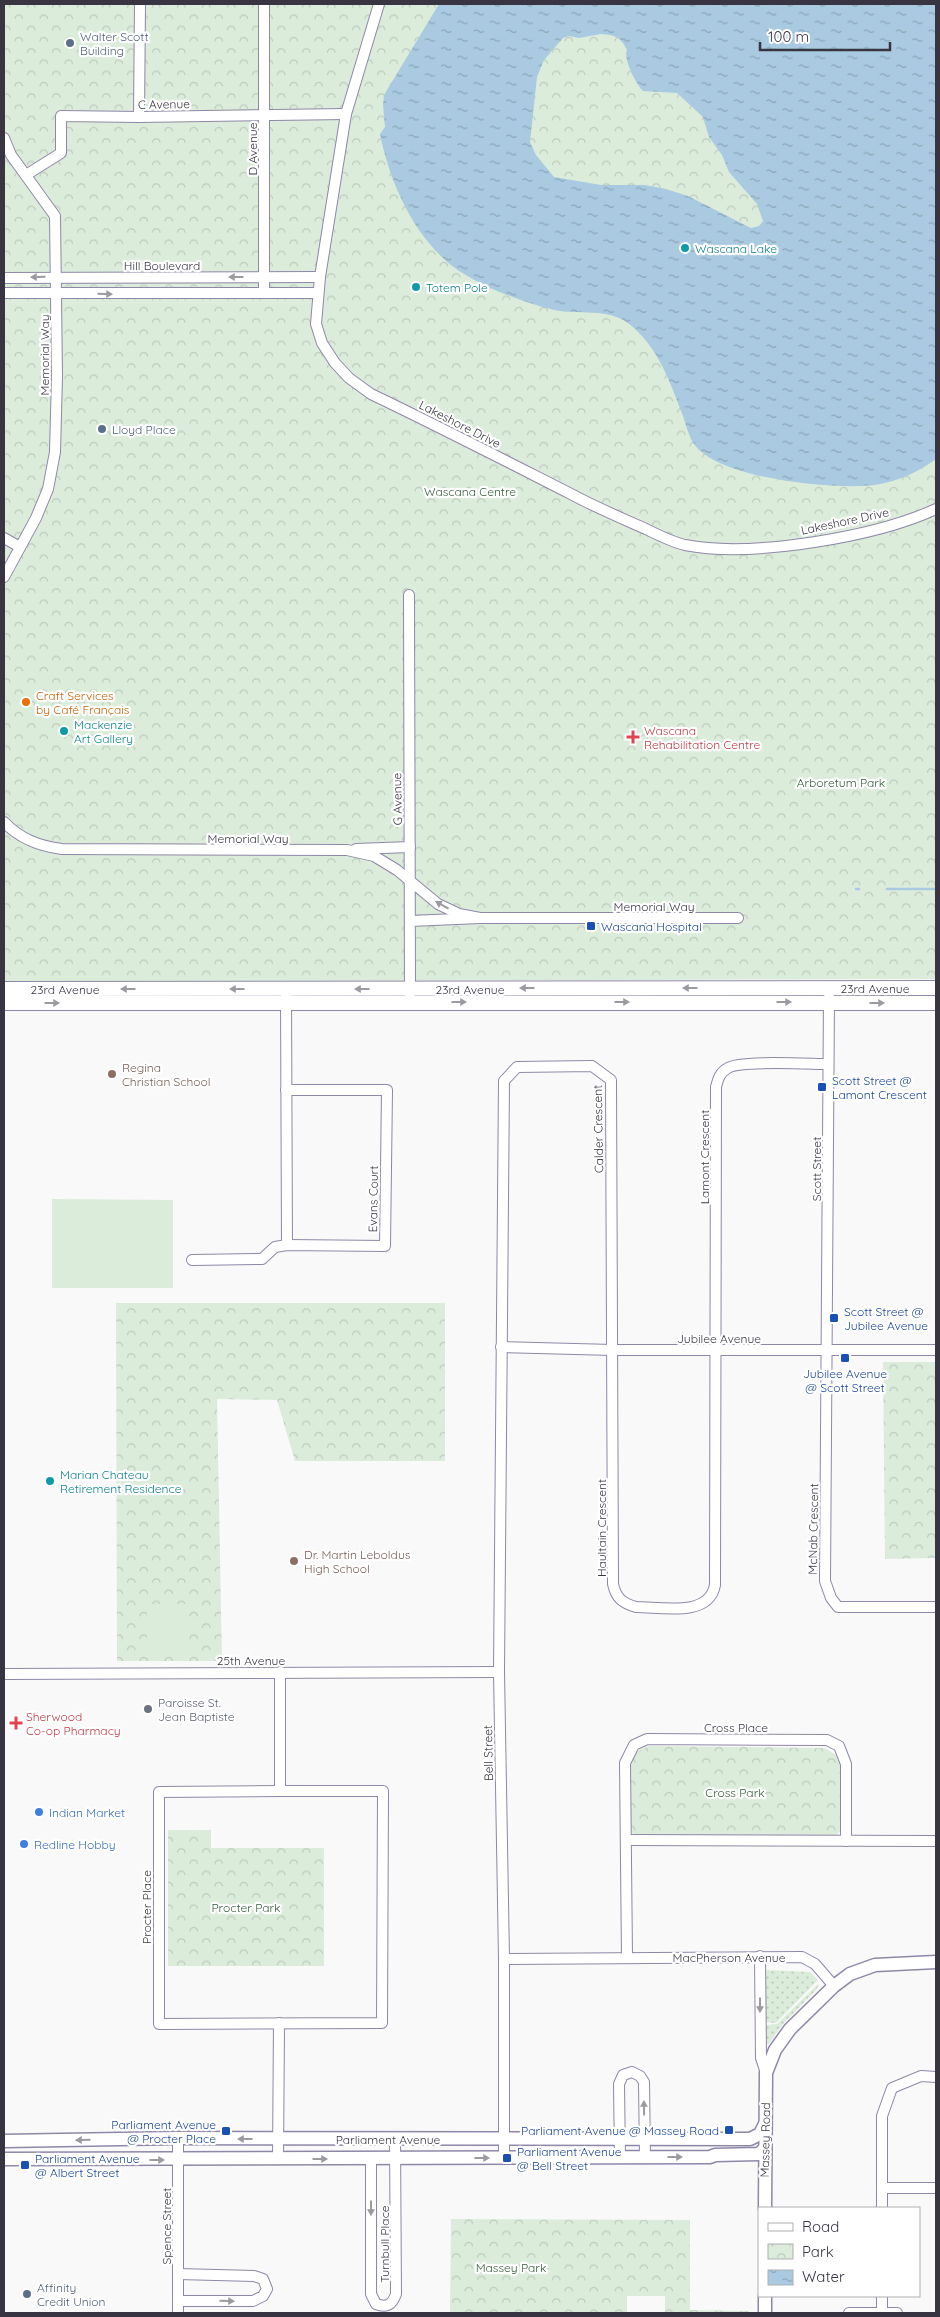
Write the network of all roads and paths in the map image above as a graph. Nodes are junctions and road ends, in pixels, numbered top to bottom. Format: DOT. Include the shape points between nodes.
graph roads {
  1 [pos="140,4"];
  2 [pos="264,4"];
  3 [pos="379,4"];
  4 [pos="346,114"];
  5 [pos="265,115"];
  6 [pos="139,117"];
  7 [pos="4,138"];
  8 [pos="26,175"];
  9 [pos="56,277"];
  10 [pos="320,277"];
  11 [pos="4,278"];
  12 [pos="264,278"];
  13 [pos="4,293"];
  14 [pos="56,293"];
  15 [pos="264,293"];
  16 [pos="317,293"];
  17 [pos="936,509"];
  18 [pos="4,538"];
  19 [pos="20,547"];
  20 [pos="4,577"];
  21 [pos="409,595"];
  22 [pos="4,822"];
  23 [pos="410,847"];
  24 [pos="347,850"];
  25 [pos="410,881"];
  26 [pos="480,918"];
  27 [pos="738,918"];
  28 [pos="410,921"];
  29 [pos="936,988"];
  30 [pos="4,989"];
  31 [pos="829,995"];
  32 [pos="286,996"];
  33 [pos="410,996"];
  34 [pos="4,1003"];
  35 [pos="936,1003"];
  36 [pos="828,1064"];
  37 [pos="286,1090"];
  38 [pos="287,1245"];
  39 [pos="192,1260"];
  40 [pos="501,1347"];
  41 [pos="613,1350"];
  42 [pos="717,1350"];
  43 [pos="936,1350"];
  44 [pos="828,1351"];
  45 [pos="936,1607"];
  46 [pos="280,1672"];
  47 [pos="499,1672"];
  48 [pos="4,1674"];
  49 [pos="280,1791"];
  50 [pos="626,1840"];
  51 [pos="846,1841"];
  52 [pos="936,1841"];
  53 [pos="760,1956"];
  54 [pos="627,1957"];
  55 [pos="504,1959"];
  56 [pos="936,1962"];
  57 [pos="834,1986"];
  58 [pos="278,2023"];
  59 [pos="766,2073"];
  60 [pos="936,2076"];
  61 [pos="765,2124"];
  62 [pos="178,2138"];
  63 [pos="278,2139"];
  64 [pos="396,2139"];
  65 [pos="504,2139"];
  66 [pos="620,2139"];
  67 [pos="645,2139"];
  68 [pos="750,2139"];
  69 [pos="4,2141"];
  70 [pos="765,2146"];
  71 [pos="645,2157"];
  72 [pos="710,2157"];
  73 [pos="504,2158"];
  74 [pos="620,2158"];
  75 [pos="4,2159"];
  76 [pos="278,2159"];
  77 [pos="371,2159"];
  78 [pos="396,2159"];
  79 [pos="178,2160"];
  80 [pos="764,2173"];
  81 [pos="882,2188"];
  82 [pos="936,2188"];
  83 [pos="764,2207"];
  84 [pos="882,2207"];
  85 [pos="178,2274"];
  86 [pos="765,2297"];
  87 [pos="882,2297"];
  88 [pos="178,2301"];
  89 [pos="178,2313"];
  90 [pos="765,2313"];
  91 [pos="849,2313"];
  92 [pos="882,2313"];
  93 [pos="897,2313"];
  1 -- 6 [label="street"];
  2 -- 5 [label="street, D Avenue"];
  3 -- 4 [label="street, Lakeshore Drive"];
  4 -- 5 [label="street, C Avenue"];
  4 -- 10 [label="street, Lakeshore Drive"];
  5 -- 6 [label="street, C Avenue"];
  5 -- 12 [label="street, D Avenue"];
  6 -- 8 [label="street, C Avenue" via="61,116 60,153"];
  7 -- 8 [label="street, Memorial Way" via="10,154"];
  8 -- 9 [label="street, Memorial Way" via="55,216"];
  9 -- 11 [label="street, Hill Boulevard, one-way"];
  12 -- 9 [label="street, Hill Boulevard, one-way"];
  9 -- 14 [label="street, Memorial Way"];
  10 -- 12 [label="street, Hill Boulevard"];
  10 -- 16 [label="street, Lakeshore Drive"];
  12 -- 15 [label="street, D Avenue"];
  13 -- 14 [label="street"];
  14 -- 15 [label="street, one-way"];
  14 -- 19 [label="street, Memorial Way" via="57,404 53,470 43,504"];
  15 -- 16 [label="street"];
  16 -- 17 [label="street, Lakeshore Drive" via="316,324 322,343 349,378 371,394 600,509 682,544 712,549 750,549 802,544 919,517"];
  18 -- 19 [label="street"];
  19 -- 20 [label="street, Memorial Way"];
  21 -- 23 [label="street, G Avenue"];
  22 -- 24 [label="street, Memorial Way" via="33,843 62,849"];
  23 -- 24 [label="street"];
  23 -- 25 [label="street, G Avenue"];
  24 -- 25 [label="street, Memorial Way" via="374,856"];
  26 -- 25 [label="street, Memorial Way, one-way" via="459,914 438,904"];
  25 -- 28 [label="street, G Avenue"];
  26 -- 27 [label="street, Memorial Way"];
  26 -- 28 [label="street, Memorial Way"];
  28 -- 33 [label="street, G Avenue"];
  29 -- 31 [label="main road, 23rd Avenue"];
  32 -- 30 [label="main road, 23rd Avenue, one-way"];
  31 -- 33 [label="main road, 23rd Avenue"];
  31 -- 35 [label="main road, 23rd Avenue, one-way"];
  31 -- 36 [label="street, Scott Street"];
  32 -- 33 [label="main road, 23rd Avenue"];
  34 -- 32 [label="main road, 23rd Avenue, one-way"];
  32 -- 37 [label="street"];
  36 -- 42 [label="street, Lamont Crescent" via="743,1064 728,1067 719,1076 716,1087"];
  36 -- 44 [label="street, Scott Street"];
  37 -- 38 [label="street"];
  37 -- 38 [label="street, Evans Court" via="387,1090 385,1246"];
  38 -- 39 [label="street" via="275,1247 262,1259"];
  40 -- 41 [label="street, Jubilee Avenue"];
  40 -- 41 [label="street, Calder Crescent" via="504,1081 517,1067 592,1066 611,1080"];
  40 -- 47 [label="street, Bell Street"];
  41 -- 42 [label="street, Jubilee Avenue"];
  41 -- 42 [label="street, Haultain Crescent" via="615,1592 619,1600 636,1607 694,1608 710,1598 715,1585"];
  42 -- 44 [label="street, Jubilee Avenue"];
  43 -- 44 [label="street, Jubilee Avenue"];
  44 -- 45 [label="street, McNab Crescent" via="825,1581 831,1598 838,1607"];
  46 -- 47 [label="street, 25th Avenue"];
  46 -- 48 [label="street, 25th Avenue"];
  46 -- 49 [label="street"];
  47 -- 55 [label="street, Bell Street"];
  49 -- 58 [label="street, Procter Place" via="383,1791 382,2022"];
  49 -- 58 [label="street, Procter Place" via="159,1792 159,2024"];
  50 -- 51 [label="street"];
  50 -- 51 [label="street, Cross Place" via="625,1763 634,1745 647,1739 713,1739 827,1740 838,1746 846,1764"];
  50 -- 54 [label="street, Cross Place"];
  51 -- 52 [label="street"];
  53 -- 54 [label="street, MacPherson Avenue"];
  53 -- 57 [label="street, MacPherson Avenue" via="802,1957 815,1964"];
  53 -- 59 [label="street, Massey Road, one-way" via="761,2058"];
  54 -- 55 [label="street, MacPherson Avenue"];
  55 -- 65 [label="street, Bell Street"];
  56 -- 57 [label="street" via="875,1965 850,1974"];
  57 -- 59 [label="street, Massey Road" via="790,2029"];
  58 -- 63 [label="street"];
  59 -- 61 [label="street, Massey Road"];
  60 -- 81 [label="street" via="921,2076 892,2088 882,2116"];
  61 -- 68 [label="street" via="760,2134"];
  61 -- 70 [label="street, Massey Road"];
  63 -- 62 [label="street, Parliament Avenue, one-way"];
  62 -- 69 [label="street, Parliament Avenue, one-way"];
  62 -- 79 [label="street, Spence Street"];
  63 -- 64 [label="street, Parliament Avenue"];
  63 -- 76 [label="street"];
  64 -- 65 [label="street, Parliament Avenue"];
  64 -- 78 [label="street, Turnbull Place"];
  65 -- 66 [label="street, Parliament Avenue"];
  65 -- 73 [label="street, Bell Street"];
  66 -- 67 [label="street, Parliament Avenue"];
  67 -- 66 [label="street, one-way" via="644,2082 632,2072 623,2075 619,2084"];
  66 -- 74 [label="street"];
  67 -- 68 [label="street, Parliament Avenue"];
  67 -- 71 [label="street"];
  68 -- 70 [label="street"];
  70 -- 72 [label="street, Parliament Avenue" via="759,2154"];
  70 -- 80 [label="street, Massey Road"];
  71 -- 72 [label="street, Parliament Avenue, one-way"];
  71 -- 74 [label="street, Parliament Avenue"];
  72 -- 80 [label="street, Parliament Avenue" via="756,2163"];
  73 -- 74 [label="street, Parliament Avenue"];
  78 -- 73 [label="street, Parliament Avenue, one-way"];
  75 -- 79 [label="street, Parliament Avenue, one-way"];
  76 -- 77 [label="street, Parliament Avenue, one-way"];
  76 -- 79 [label="street, Parliament Avenue"];
  77 -- 78 [label="street, Parliament Avenue"];
  77 -- 78 [label="street, Turnbull Place, one-way" via="371,2294 376,2304 386,2306 391,2304 396,2294"];
  79 -- 85 [label="street, Spence Street"];
  80 -- 83 [label="street, Massey Road"];
  81 -- 82 [label="street"];
  81 -- 84 [label="street"];
  85 -- 88 [label="street, Spence Street"];
  88 -- 85 [label="street, one-way" via="253,2302 267,2289 263,2279 254,2276"];
  86 -- 90 [label="street"];
  87 -- 92 [label="street"];
  88 -- 89 [label="street, Spence Street"];
  91 -- 92 [label="street"];
  92 -- 93 [label="street"];
}
